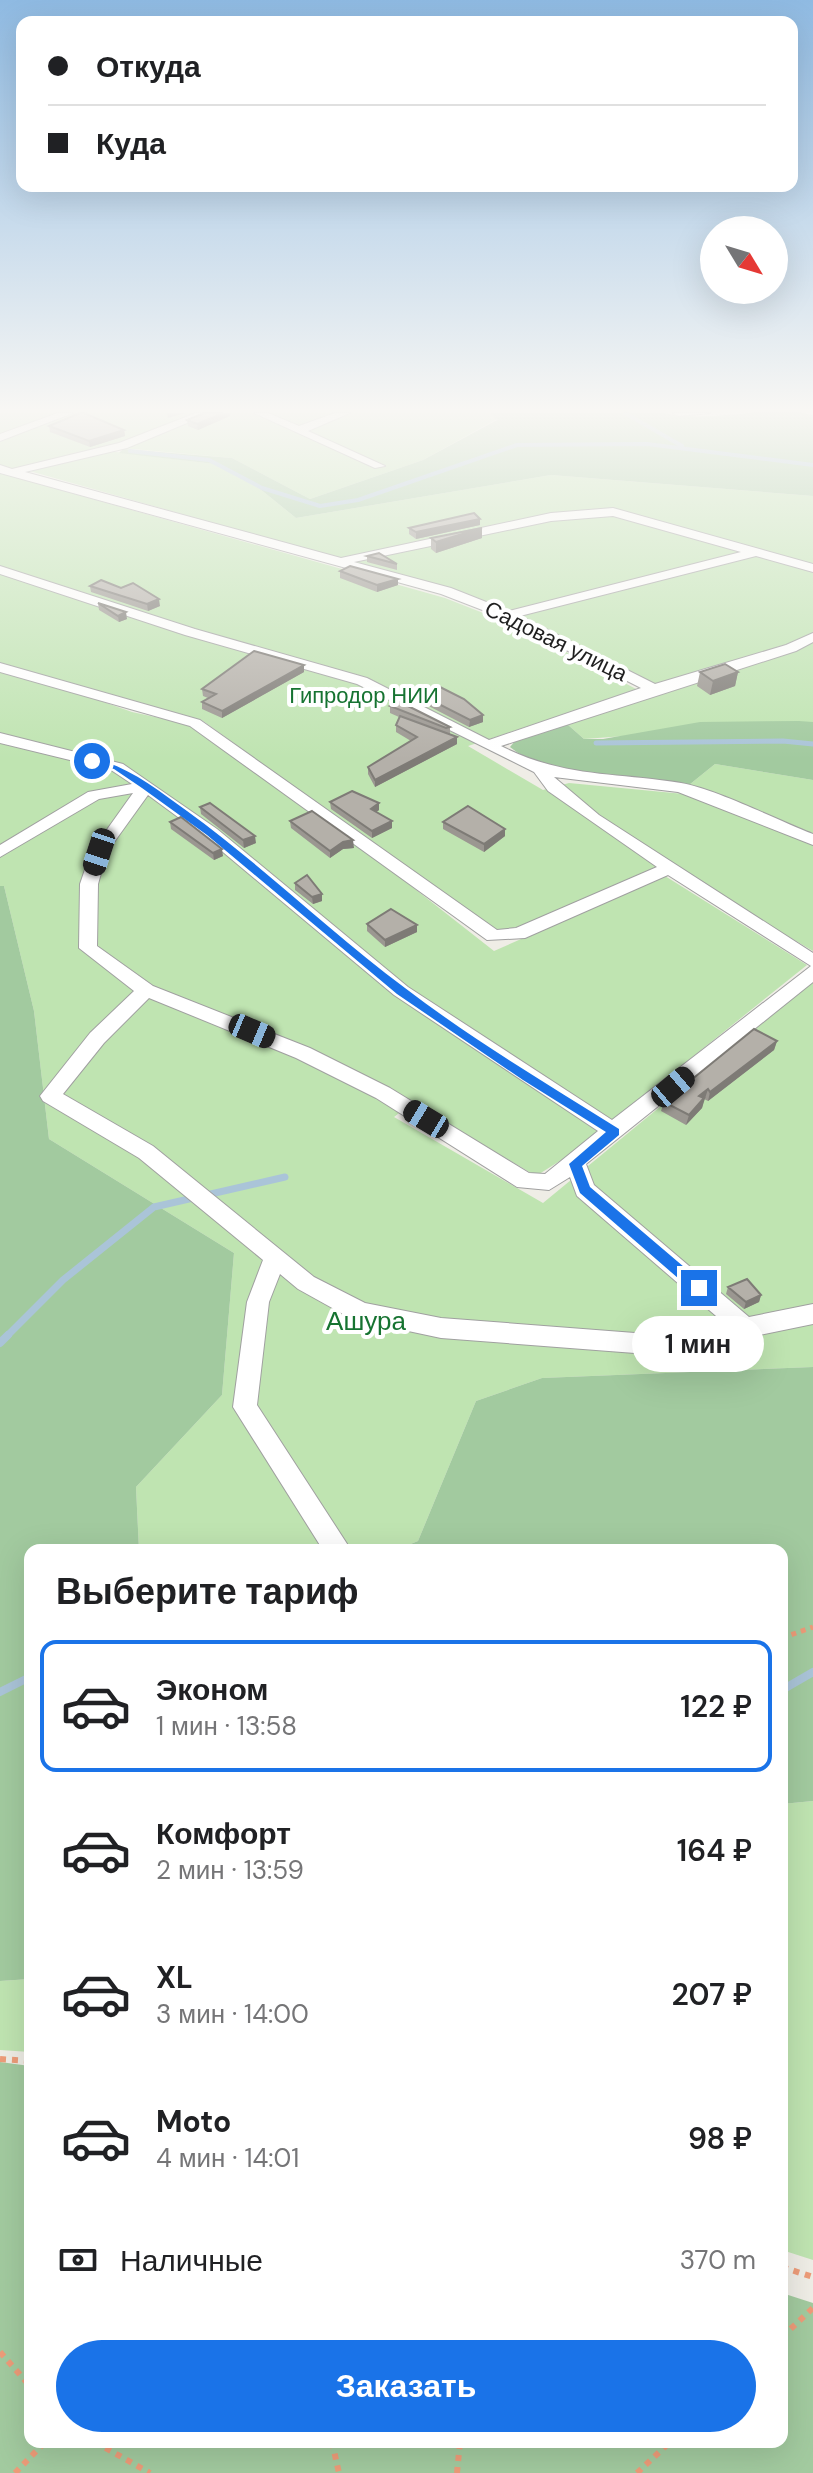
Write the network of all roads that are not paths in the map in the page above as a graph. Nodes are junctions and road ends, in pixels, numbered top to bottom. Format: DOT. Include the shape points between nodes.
graph roads {
  1 [pos="212,528"];
  2 [pos="498,528"];
  3 [pos="672,528"];
  4 [pos="757,552"];
  5 [pos="340,564"];
  6 [pos="813,568"];
  7 [pos="0,570"];
  8 [pos="508,615"];
  9 [pos="813,637"];
  10 [pos="0,667"];
  11 [pos="654,689"];
  12 [pos="0,738"];
  13 [pos="488,745"];
  14 [pos="540,769"];
  15 [pos="146,786"];
  16 [pos="813,840"];
  17 [pos="0,852"];
  18 [pos="667,869"];
  19 [pos="813,961"];
  20 [pos="813,972"];
  21 [pos="146,990"];
  22 [pos="615,1132"];
  23 [pos="575,1164"];
  24 [pos="275,1257"];
  25 [pos="813,1314"];
  26 [pos="745,1327"];
  27 [pos="334,1544"];
  1 -- 5 [label="street, Садовая улица"];
  2 -- 5 [label="street"];
  3 -- 4 [label="street"];
  4 -- 6 [label="street"];
  4 -- 8 [label="street"];
  5 -- 8 [label="street, Садовая улица" via="446,591"];
  7 -- 13 [label="street" via="362,681"];
  8 -- 11 [label="street, Садовая улица"];
  9 -- 11 [label="street"];
  10 -- 18 [label="street" via="195,723 493,936 519,934"];
  11 -- 13 [label="street, Садовая улица"];
  12 -- 15 [label="street" via="117,767"];
  13 -- 14 [label="street"];
  14 -- 16 [label="street" via="681,788"];
  14 -- 18 [label="street" via="554,788"];
  15 -- 17 [label="street" via="94,795"];
  15 -- 21 [label="street" via="99,852 89,884 88,948"];
  15 -- 22 [label="street" via="211,833 401,991"];
  18 -- 19 [label="street"];
  20 -- 22 [label="street"];
  21 -- 23 [label="street" via="303,1053 426,1119 525,1181 549,1182"];
  21 -- 24 [label="street" via="97,1038 50,1096 146,1152"];
  22 -- 23 [label="street"];
  23 -- 26 [label="street" via="585,1190"];
  24 -- 26 [label="street" via="306,1283 360,1312 441,1328 661,1345"];
  24 -- 27 [label="street" via="258,1302 245,1407"];
  25 -- 26 [label="street"];
}
